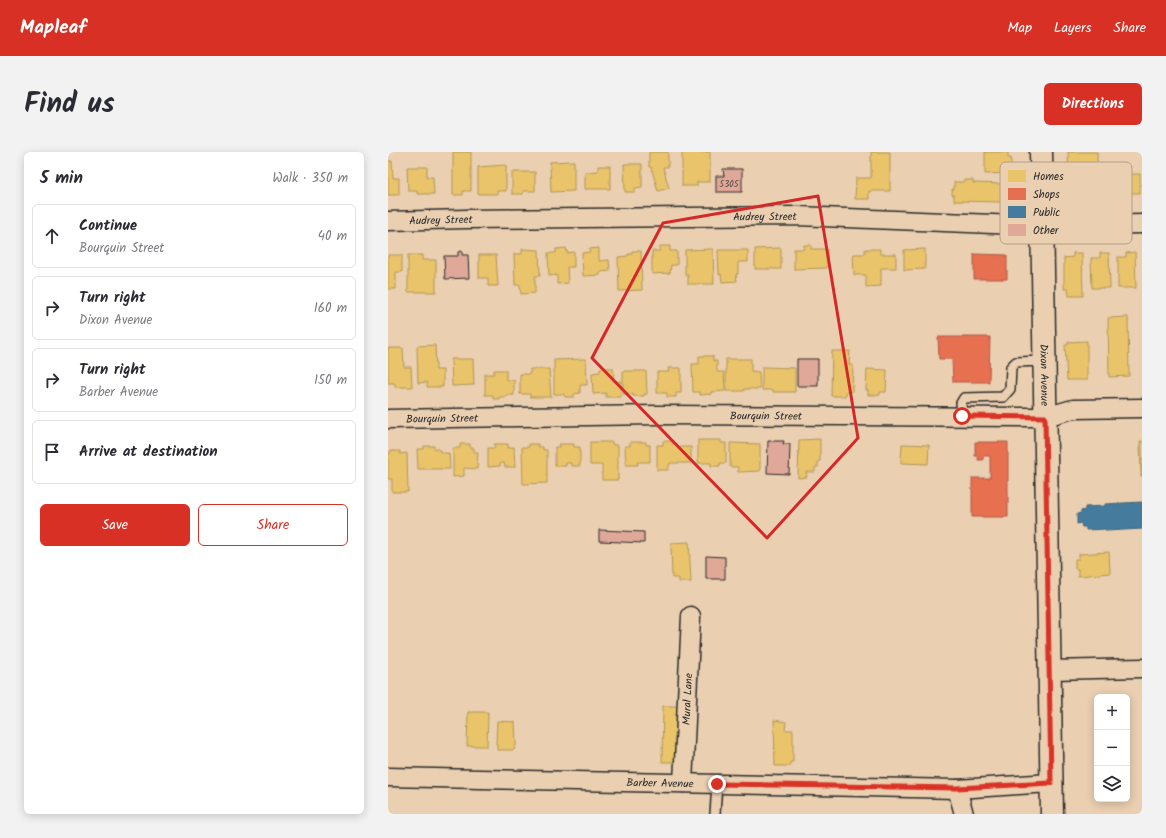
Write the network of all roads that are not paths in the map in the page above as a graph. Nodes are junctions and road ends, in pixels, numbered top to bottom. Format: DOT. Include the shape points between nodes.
graph roads {
  1 [pos="1041,152"];
  2 [pos="1041,162"];
  3 [pos="388,221"];
  4 [pos="1000,224"];
  5 [pos="1132,224"];
  6 [pos="1142,224"];
  7 [pos="1042,244"];
  8 [pos="1044,361"];
  9 [pos="1142,408"];
  10 [pos="962,416"];
  11 [pos="1045,417"];
  12 [pos="388,419"];
  13 [pos="691,616"];
  14 [pos="1142,668"];
  15 [pos="1050,670"];
  16 [pos="388,777"];
  17 [pos="683,783"];
  18 [pos="1051,783"];
  19 [pos="717,784"];
  20 [pos="957,788"];
  21 [pos="715,814"];
  22 [pos="964,814"];
  23 [pos="1052,814"];
  1 -- 2 [label="street, Dixon Avenue"];
  3 -- 4 [label="street, Audrey Street" via="798,216"];
  5 -- 6 [label="street, Audrey Street"];
  7 -- 8 [label="street, Dixon Avenue"];
  8 -- 10 [label="lane" via="1016,362 1011,367 1010,389 1002,397 964,398 961,403"];
  8 -- 11 [label="street, Dixon Avenue"];
  9 -- 11 [label="street, Bourquin Street" via="1073,409"];
  10 -- 11 [label="street, Bourquin Street"];
  10 -- 12 [label="street, Bourquin Street" via="657,415"];
  11 -- 15 [label="street, Dixon Avenue"];
  13 -- 17 [label="street, Mural Lane"];
  14 -- 15 [label="street"];
  15 -- 18 [label="street, Dixon Avenue"];
  16 -- 17 [label="street, Barber Avenue"];
  17 -- 19 [label="street, Barber Avenue"];
  18 -- 20 [label="street, Barber Avenue"];
  18 -- 23 [label="street, Dixon Avenue"];
  19 -- 20 [label="street, Barber Avenue"];
  19 -- 21 [label="lane"];
  20 -- 22 [label="street"];
}
